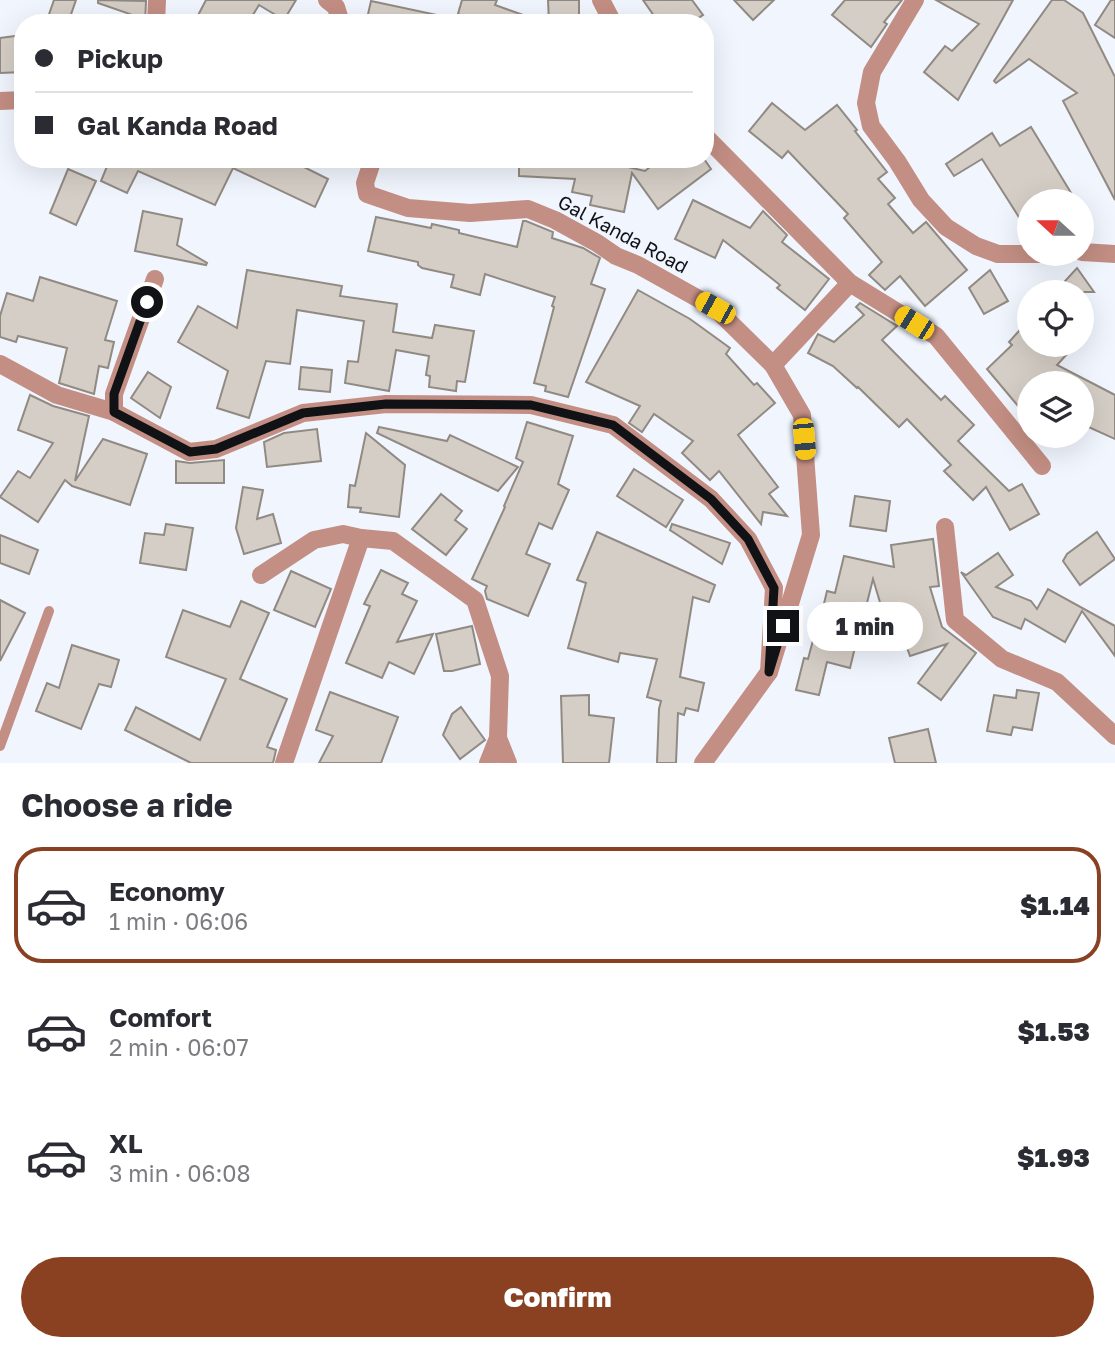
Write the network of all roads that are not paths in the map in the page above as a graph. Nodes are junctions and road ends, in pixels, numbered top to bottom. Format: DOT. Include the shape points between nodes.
graph roads {
  1 [pos="327,0"];
  2 [pos="915,0"];
  3 [pos="338,14"];
  4 [pos="714,145"];
  5 [pos="370,168"];
  6 [pos="1094,253"];
  7 [pos="1017,254"];
  8 [pos="1115,254"];
  9 [pos="155,279"];
  10 [pos="850,283"];
  11 [pos="0,364"];
  12 [pos="773,365"];
  13 [pos="114,412"];
  14 [pos="1042,466"];
  15 [pos="945,527"];
  16 [pos="361,538"];
  17 [pos="261,575"];
  18 [pos="49,611"];
  19 [pos="769,672"];
  20 [pos="1115,736"];
  21 [pos="498,738"];
  22 [pos="0,746"];
  23 [pos="284,763"];
  24 [pos="488,763"];
  25 [pos="508,763"];
  26 [pos="703,763"];
  1 -- 3 [label="street"];
  2 -- 7 [label="street" via="872,72 866,103 871,126 921,200 946,227 976,246 998,254"];
  4 -- 10 [label="street"];
  5 -- 12 [label="street, Gal Kanda Road" via="365,183 368,194 408,208 527,209 576,232 715,308"];
  6 -- 8 [label="street"];
  9 -- 13 [label="street" via="114,394"];
  10 -- 12 [label="street"];
  10 -- 14 [label="street" via="936,337"];
  11 -- 13 [label="street" via="57,395"];
  12 -- 19 [label="street, Gal Kanda Road" via="802,415 811,535"];
  13 -- 19 [label="street" via="190,452 216,449 303,413 386,404 531,405 613,425 711,499 748,539 774,588"];
  15 -- 20 [label="street" via="955,620 1002,659 1057,682"];
  16 -- 17 [label="street" via="344,534 314,541"];
  16 -- 21 [label="street" via="393,541 475,600 499,676"];
  16 -- 23 [label="street"];
  18 -- 22 [label="lane"];
  19 -- 26 [label="street, Gal Kanda Road"];
  21 -- 24 [label="street"];
  21 -- 25 [label="street"];
}
